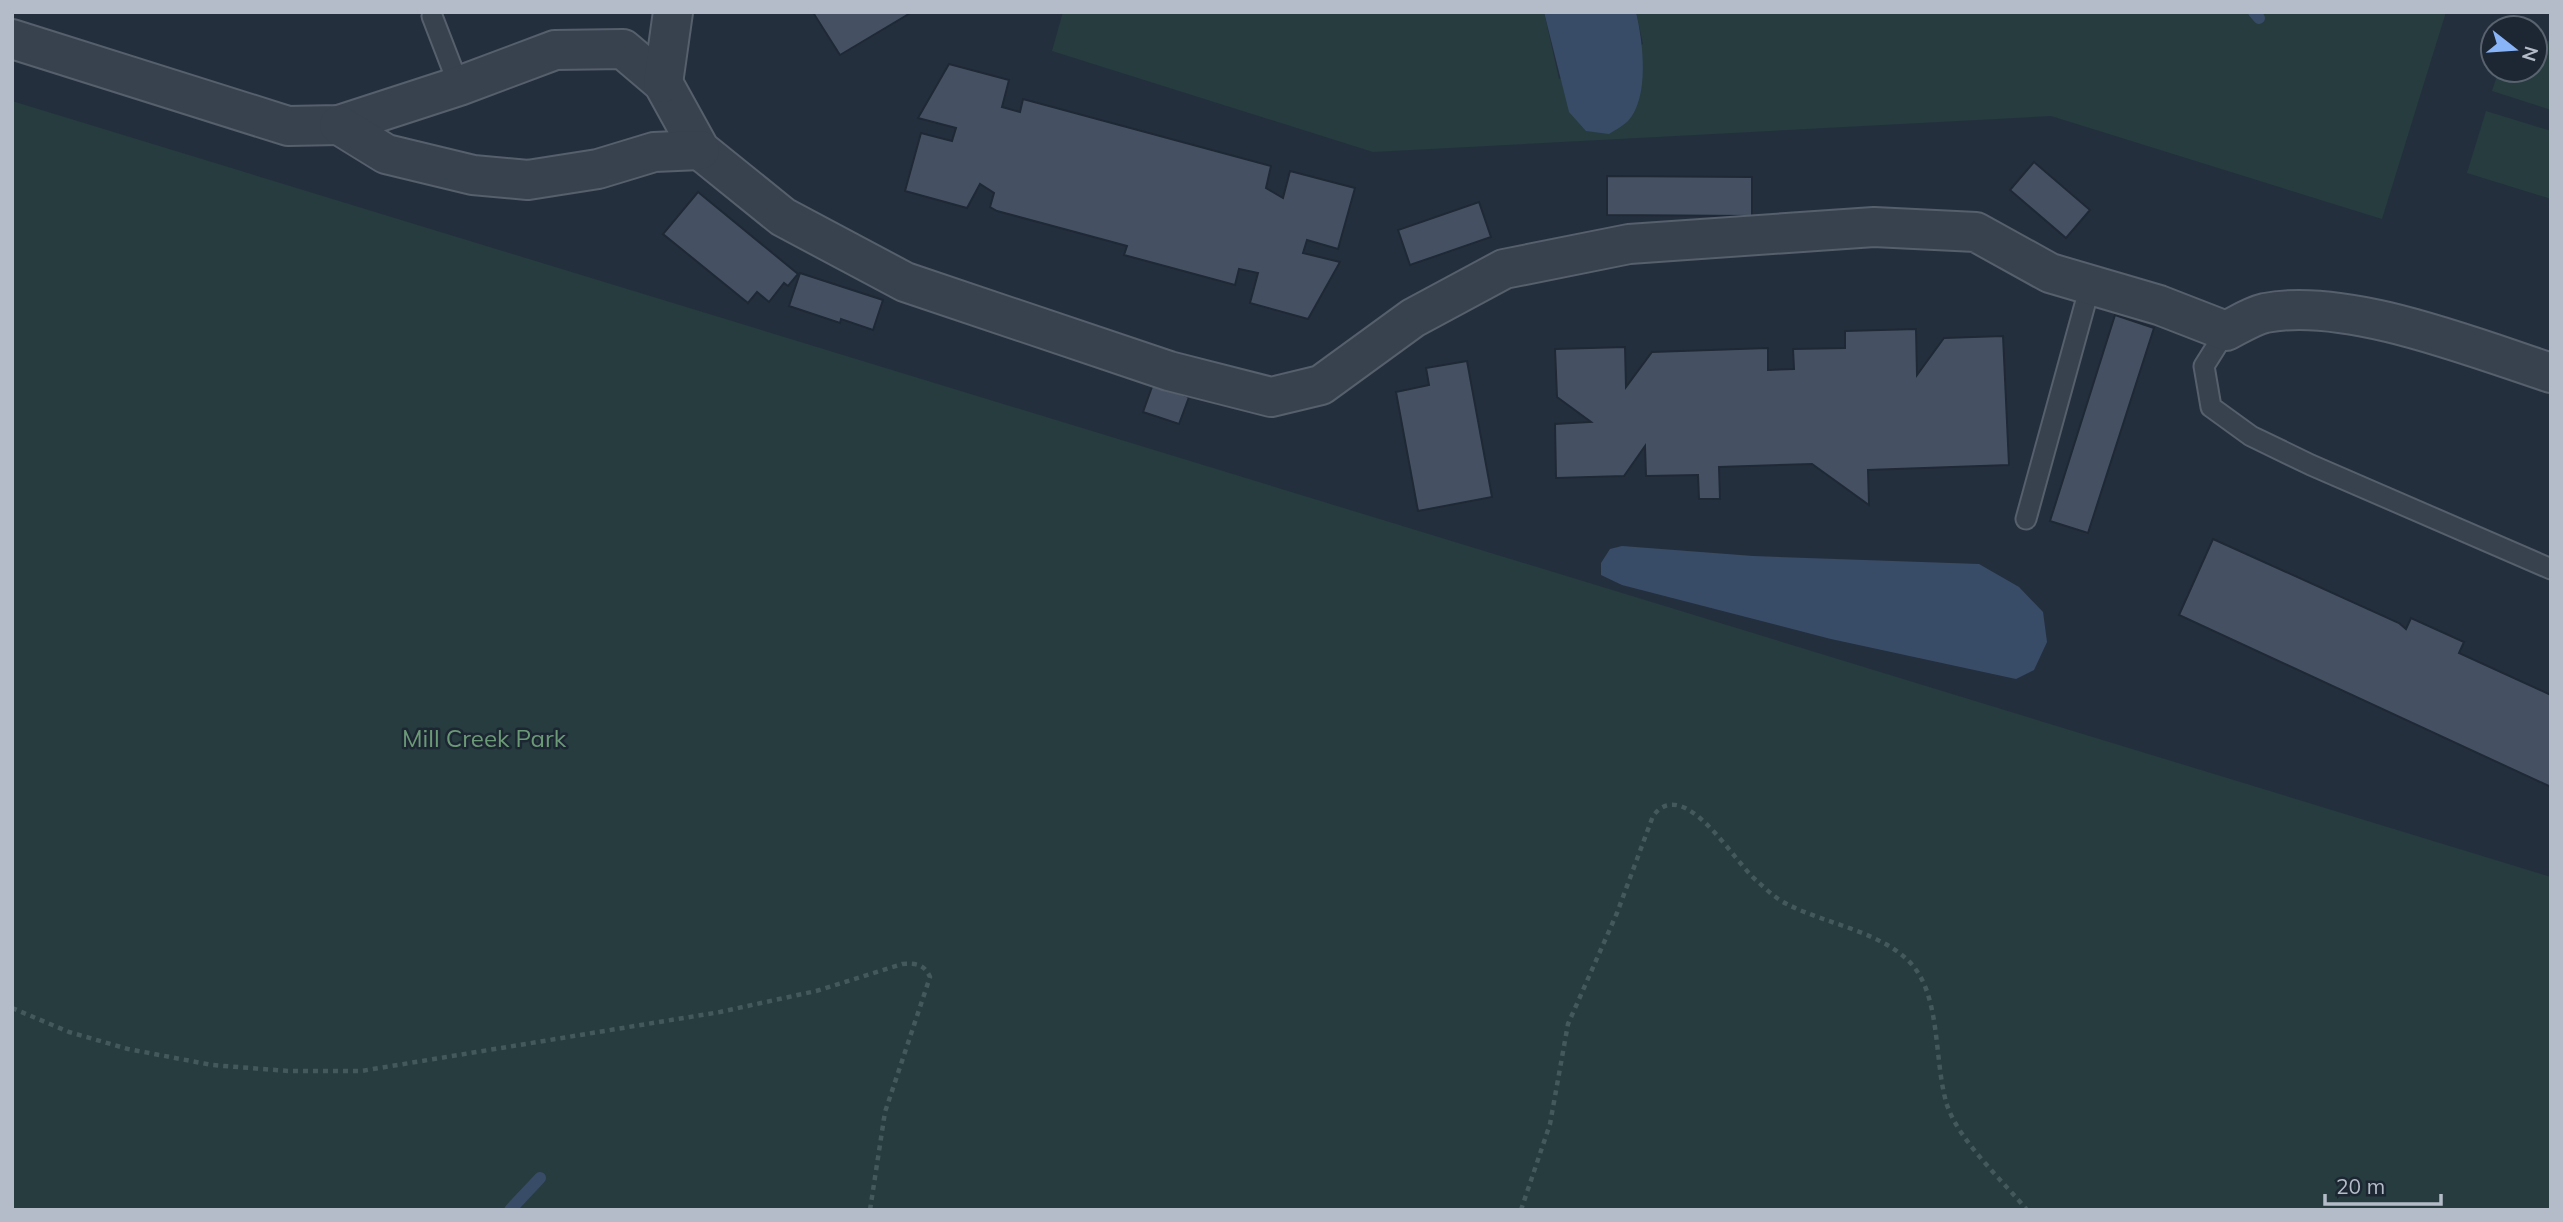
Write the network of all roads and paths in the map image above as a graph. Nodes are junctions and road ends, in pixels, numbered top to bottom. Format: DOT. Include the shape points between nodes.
graph roads {
  1 [pos="673,12"];
  2 [pos="432,16"];
  3 [pos="12,39"];
  4 [pos="663,83"];
  5 [pos="459,86"];
  6 [pos="339,125"];
  7 [pos="700,150"];
  8 [pos="2090,286"];
  9 [pos="2226,331"];
  10 [pos="2551,373"];
  11 [pos="2026,519"];
  12 [pos="2551,569"];
  13 [pos="12,1008"];
  14 [pos="870,1210"];
  15 [pos="1521,1210"];
  16 [pos="2027,1210"];
  1 -- 4 [label="street"];
  2 -- 5 [label="lane"];
  3 -- 6 [label="street" via="288,126"];
  4 -- 5 [label="street" via="623,49 555,50"];
  4 -- 7 [label="street"];
  5 -- 6 [label="street"];
  6 -- 7 [label="street" via="386,154 473,175 528,180 598,169 654,152"];
  7 -- 8 [label="street" via="783,217 905,282 1169,371 1271,397 1321,385 1413,318 1504,269 1629,244 1874,227 1976,232 2050,273"];
  8 -- 9 [label="street" via="2160,305"];
  8 -- 11 [label="lane"];
  9 -- 10 [label="street" via="2262,313 2302,309 2354,314"];
  9 -- 12 [label="lane" via="2204,366 2211,407 2231,422 2311,465"];
  13 -- 14 [label="path" via="69,1032 128,1049 212,1065 361,1071 720,1012 816,991 902,964 917,964 926,968 930,977 885,1112"];
  15 -- 16 [label="path" via="1550,1124 1568,1024 1653,816 1661,805 1671,802 1688,808 1754,879 1785,903 1874,938 1920,975 1948,1108 1965,1136"];
}
